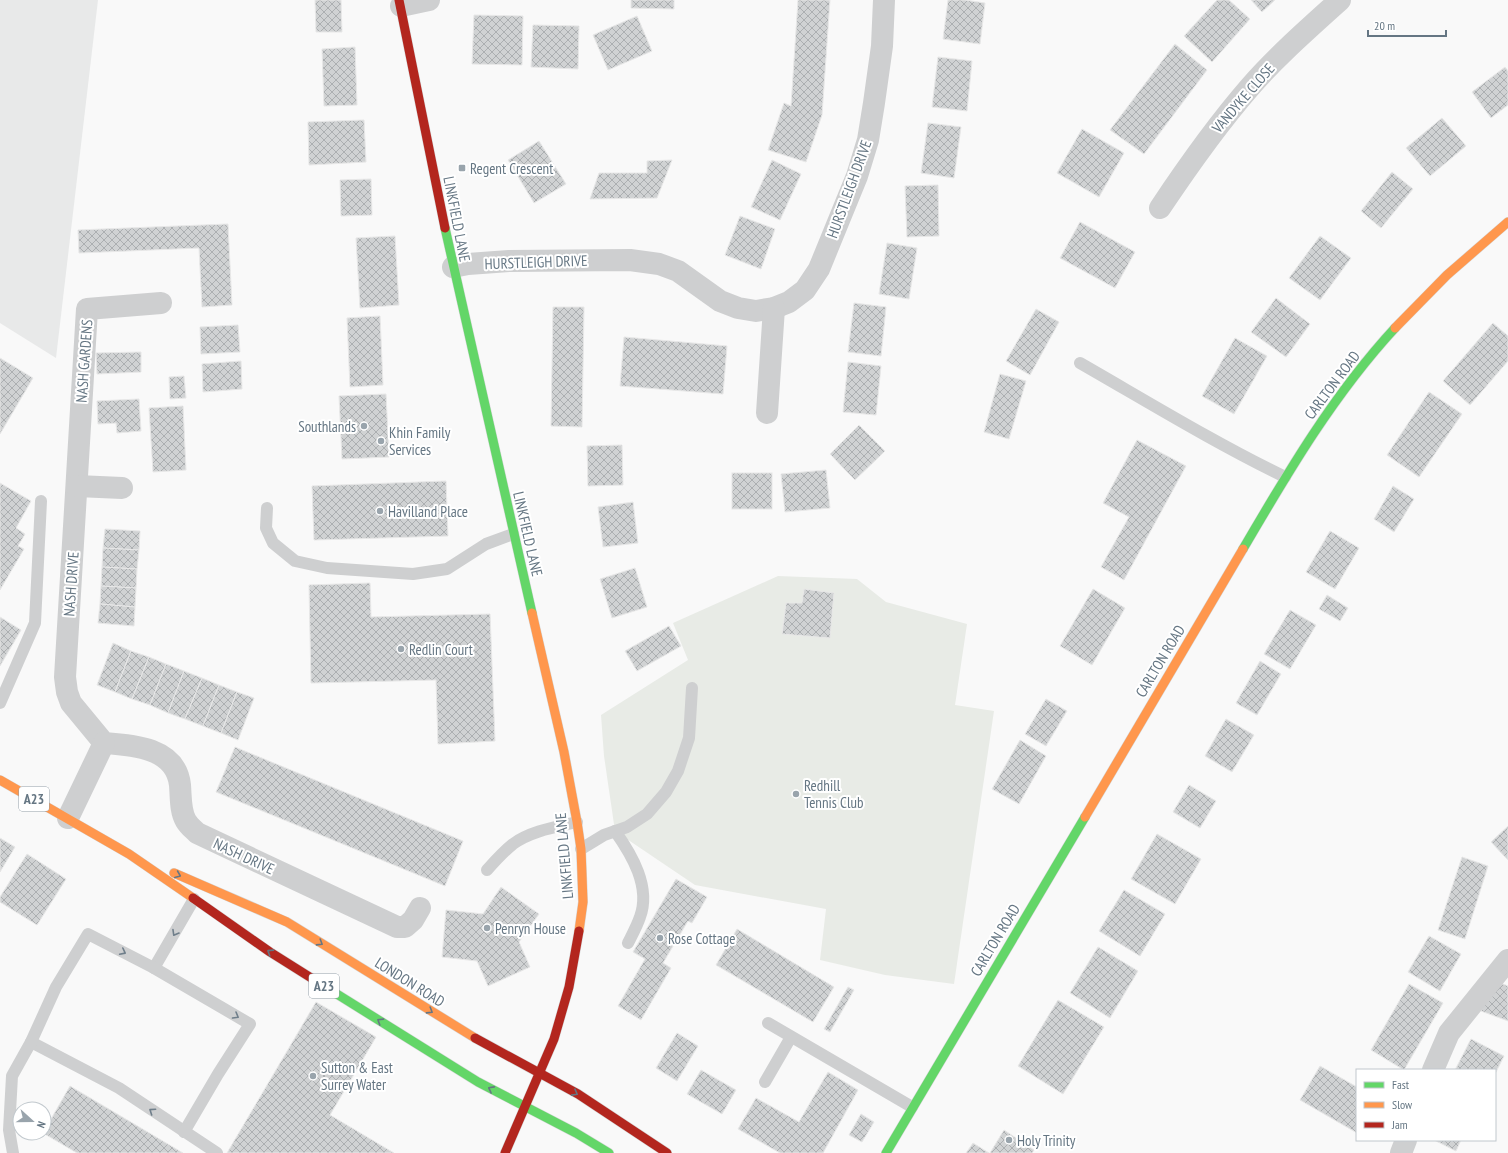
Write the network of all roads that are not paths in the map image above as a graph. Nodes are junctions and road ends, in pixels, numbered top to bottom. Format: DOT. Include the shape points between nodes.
graph roads {
  1 [pos="429,0"];
  2 [pos="884,0"];
  3 [pos="1340,0"];
  4 [pos="400,3"];
  5 [pos="1160,208"];
  6 [pos="1508,222"];
  7 [pos="452,267"];
  8 [pos="161,303"];
  9 [pos="774,308"];
  10 [pos="1080,363"];
  11 [pos="767,412"];
  12 [pos="1286,477"];
  13 [pos="77,486"];
  14 [pos="122,488"];
  15 [pos="42,500"];
  16 [pos="267,508"];
  17 [pos="74,532"];
  18 [pos="513,534"];
  19 [pos="692,688"];
  20 [pos="0,703"];
  21 [pos="104,743"];
  22 [pos="0,780"];
  23 [pos="68,818"];
  24 [pos="577,822"];
  25 [pos="614,832"];
  26 [pos="581,849"];
  27 [pos="129,854"];
  28 [pos="487,870"];
  29 [pos="194,899"];
  30 [pos="420,908"];
  31 [pos="628,943"];
  32 [pos="1508,960"];
  33 [pos="154,968"];
  34 [pos="768,1023"];
  35 [pos="791,1037"];
  36 [pos="31,1042"];
  37 [pos="1433,1069"];
  38 [pos="540,1074"];
  39 [pos="765,1082"];
  40 [pos="525,1107"];
  41 [pos="912,1107"];
  42 [pos="184,1132"];
  43 [pos="1406,1141"];
  44 [pos="13,1153"];
  45 [pos="217,1153"];
  46 [pos="505,1153"];
  47 [pos="608,1153"];
  48 [pos="667,1153"];
  49 [pos="886,1153"];
  50 [pos="1401,1153"];
  1 -- 4 [label="street"];
  2 -- 9 [label="street, HURSTLEIGH DRIVE" via="882,46 873,110 868,140 857,176 819,269 804,290 789,302"];
  3 -- 5 [label="street, VANDYKE CLOSE" via="1250,87 1211,136"];
  4 -- 7 [label="street, LINKFIELD LANE"];
  6 -- 12 [label="street, CARLTON ROAD" via="1438,284 1355,375 1318,426"];
  7 -- 9 [label="street, HURSTLEIGH DRIVE" via="509,261 630,260 659,264 678,271 720,301 738,308 756,311"];
  7 -- 18 [label="street, LINKFIELD LANE"];
  8 -- 13 [label="street, NASH GARDENS" via="87,309"];
  9 -- 11 [label="street"];
  10 -- 12 [label="lane" via="1249,460"];
  12 -- 41 [label="street, CARLTON ROAD"];
  13 -- 14 [label="street"];
  13 -- 17 [label="street, NASH GARDENS"];
  15 -- 20 [label="lane" via="35,623"];
  16 -- 18 [label="lane" via="266,528 273,543 295,561 327,568 413,574 447,569 486,544"];
  17 -- 21 [label="street, NASH DRIVE" via="65,677 67,692 71,703"];
  18 -- 24 [label="street, LINKFIELD LANE" via="564,752"];
  19 -- 25 [label="lane" via="689,738 678,771 666,792 647,814"];
  21 -- 23 [label="street"];
  21 -- 30 [label="street, NASH DRIVE" via="131,745 156,752 173,764 180,783 180,802 186,821 197,833 397,927 405,927"];
  22 -- 23 [label="street, LONDON ROAD / A23"];
  23 -- 27 [label="street, LONDON ROAD / A23"];
  24 -- 26 [label="street, LINKFIELD LANE"];
  24 -- 28 [label="lane" via="529,836 500,856"];
  25 -- 26 [label="lane"];
  25 -- 31 [label="lane" via="636,865 642,887 640,916"];
  26 -- 38 [label="street, LINKFIELD LANE" via="583,902 577,949 554,1039"];
  27 -- 29 [label="street, LONDON ROAD / A23"];
  27 -- 38 [label="street, LONDON ROAD / A23, one-way" via="287,922 471,1036"];
  29 -- 33 [label="lane, one-way"];
  40 -- 29 [label="street, LONDON ROAD / A23, one-way" via="478,1082 270,952"];
  32 -- 37 [label="street" via="1449,1033"];
  36 -- 33 [label="lane, one-way" via="56,987 88,934"];
  33 -- 42 [label="lane, one-way" via="250,1024"];
  34 -- 35 [label="lane"];
  35 -- 39 [label="lane"];
  35 -- 41 [label="lane"];
  42 -- 36 [label="lane, one-way" via="119,1088"];
  36 -- 44 [label="lane" via="12,1076 8,1130"];
  38 -- 40 [label="street, LINKFIELD LANE"];
  38 -- 48 [label="street, LONDON ROAD / A23, one-way" via="578,1094"];
  40 -- 46 [label="street, LINKFIELD LANE"];
  40 -- 47 [label="street, LONDON ROAD / A23"];
  41 -- 49 [label="street, CARLTON ROAD"];
  42 -- 45 [label="lane"];
  43 -- 50 [label="street"];
}
